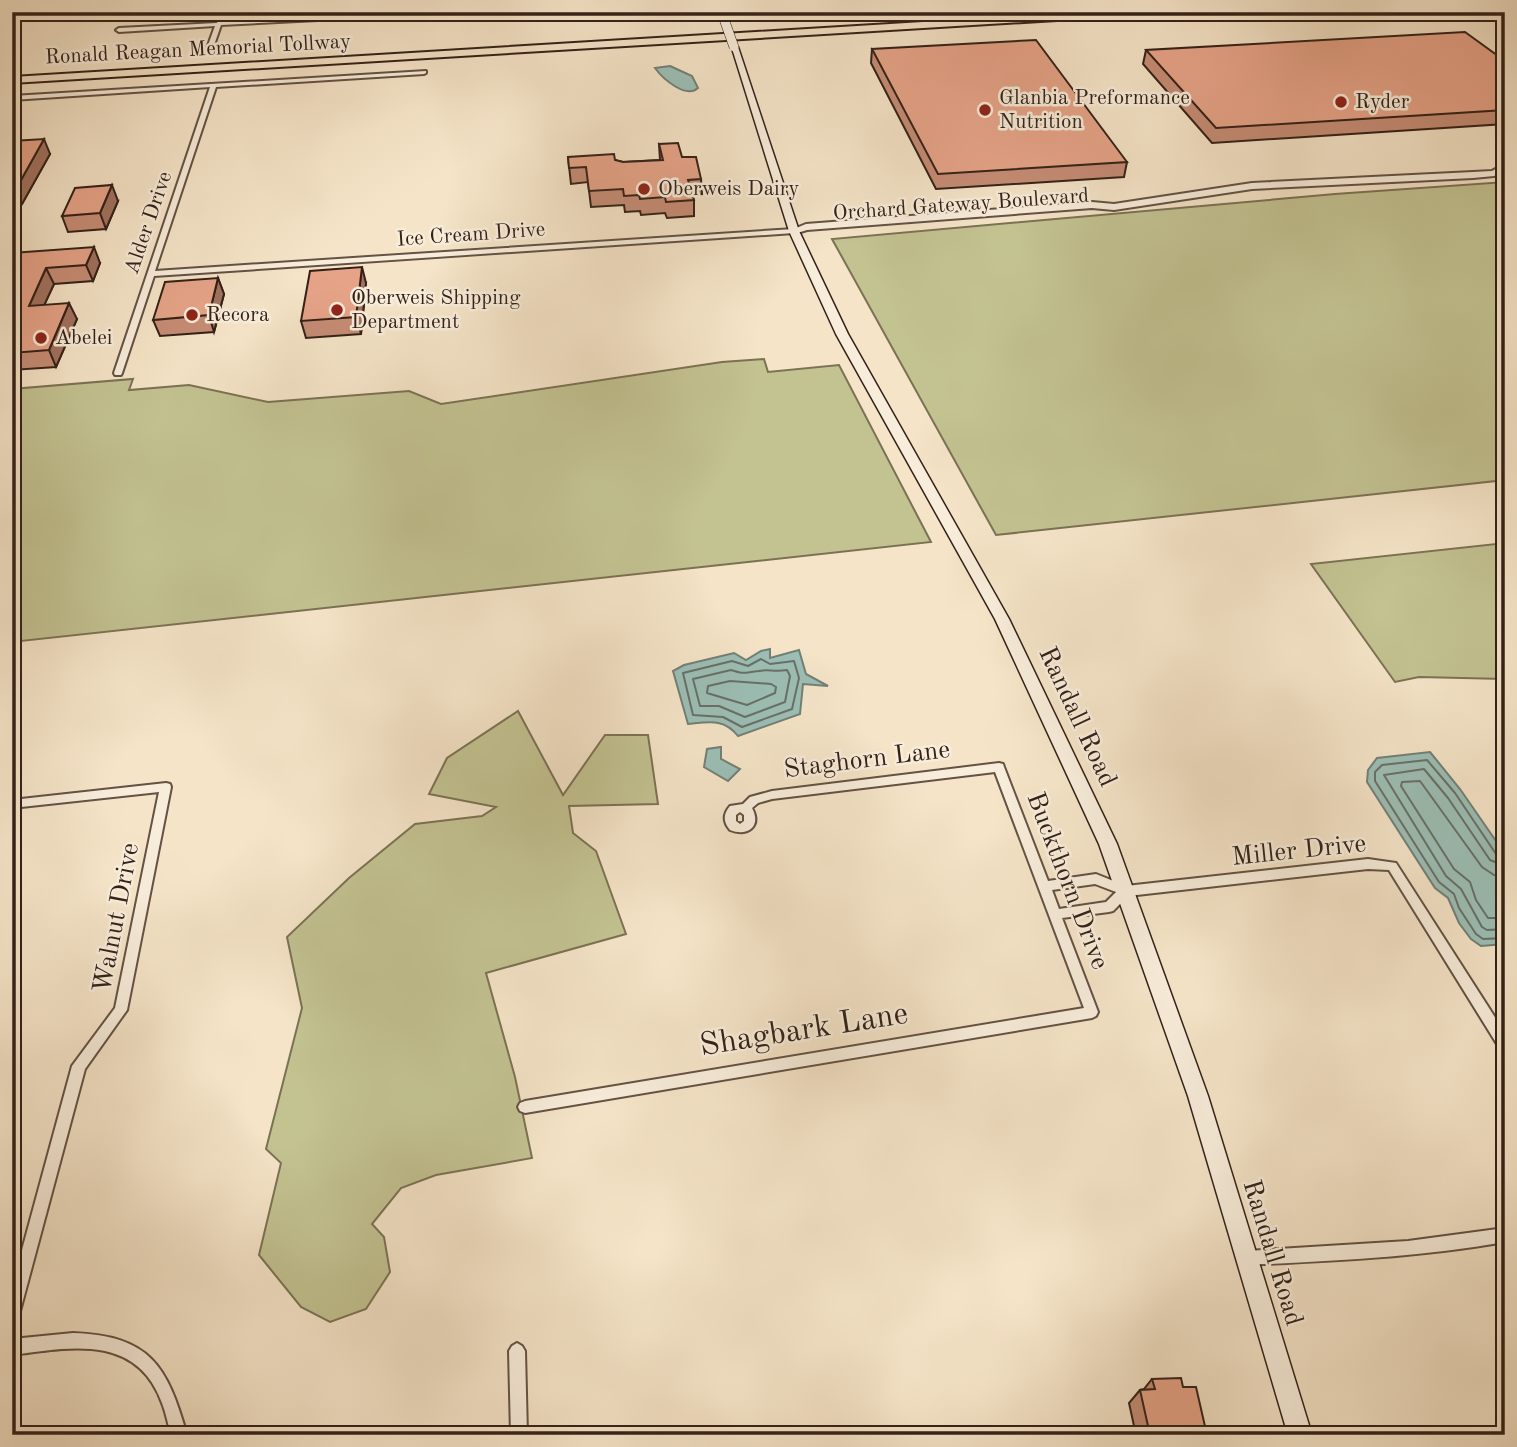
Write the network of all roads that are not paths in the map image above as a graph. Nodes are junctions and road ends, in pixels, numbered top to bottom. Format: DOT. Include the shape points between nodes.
graph roads {
  1 [pos="223,12"];
  2 [pos="1021,12"];
  3 [pos="1140,12"];
  4 [pos="723,16"];
  5 [pos="318,18"];
  6 [pos="219,24"];
  7 [pos="119,30"];
  8 [pos="210,48"];
  9 [pos="12,72"];
  10 [pos="424,72"];
  11 [pos="12,80"];
  12 [pos="214,85"];
  13 [pos="12,97"];
  14 [pos="1503,169"];
  15 [pos="794,230"];
  16 [pos="150,274"];
  17 [pos="118,373"];
  18 [pos="999,767"];
  19 [pos="12,804"];
  20 [pos="744,809"];
  21 [pos="1045,886"];
  22 [pos="1125,891"];
  23 [pos="1056,914"];
  24 [pos="1092,1012"];
  25 [pos="1505,1045"];
  26 [pos="524,1107"];
  27 [pos="1505,1235"];
  28 [pos="1246,1258"];
  29 [pos="12,1315"];
  30 [pos="12,1347"];
  31 [pos="517,1351"];
  32 [pos="179,1435"];
  33 [pos="519,1435"];
  34 [pos="1300,1435"];
  1 -- 6 [label="street"];
  2 -- 9 [label="highway, Ronald Reagan Memorial Tollway"];
  3 -- 11 [label="highway, Ronald Reagan Memorial Tollway"];
  4 -- 15 [label="main road, Randall Road, bridge"];
  5 -- 6 [label="street"];
  6 -- 7 [label="street"];
  6 -- 8 [label="street"];
  10 -- 12 [label="street"];
  12 -- 13 [label="street"];
  12 -- 16 [label="street, Alder Drive"];
  14 -- 15 [label="street, Orchard Gateway Boulevard" via="1235,188 1114,207 1051,208"];
  15 -- 16 [label="street, Ice Cream Drive"];
  15 -- 22 [label="main road, Randall Road" via="842,334 1002,619 1108,844"];
  16 -- 17 [label="street, Alder Drive"];
  18 -- 20 [label="street, Staghorn Lane" via="772,795 754,800"];
  18 -- 21 [label="street, Buckthorn Drive"];
  19 -- 29 [label="street, Walnut Drive" via="166,787 121,1010 79,1066"];
  21 -- 22 [label="street" via="1096,879"];
  21 -- 23 [label="street, Buckthorn Drive"];
  22 -- 23 [label="street" via="1109,907"];
  22 -- 25 [label="street, Miller Drive" via="1368,864 1392,866"];
  22 -- 28 [label="main road, Randall Road" via="1198,1096"];
  23 -- 24 [label="street, Buckthorn Drive"];
  24 -- 26 [label="street, Shagbark Lane"];
  27 -- 28 [label="street" via="1375,1252"];
  28 -- 34 [label="main road, Randall Road"];
  30 -- 32 [label="street" via="73,1338 99,1339 124,1347 146,1362 160,1381"];
  31 -- 33 [label="street"];
}
